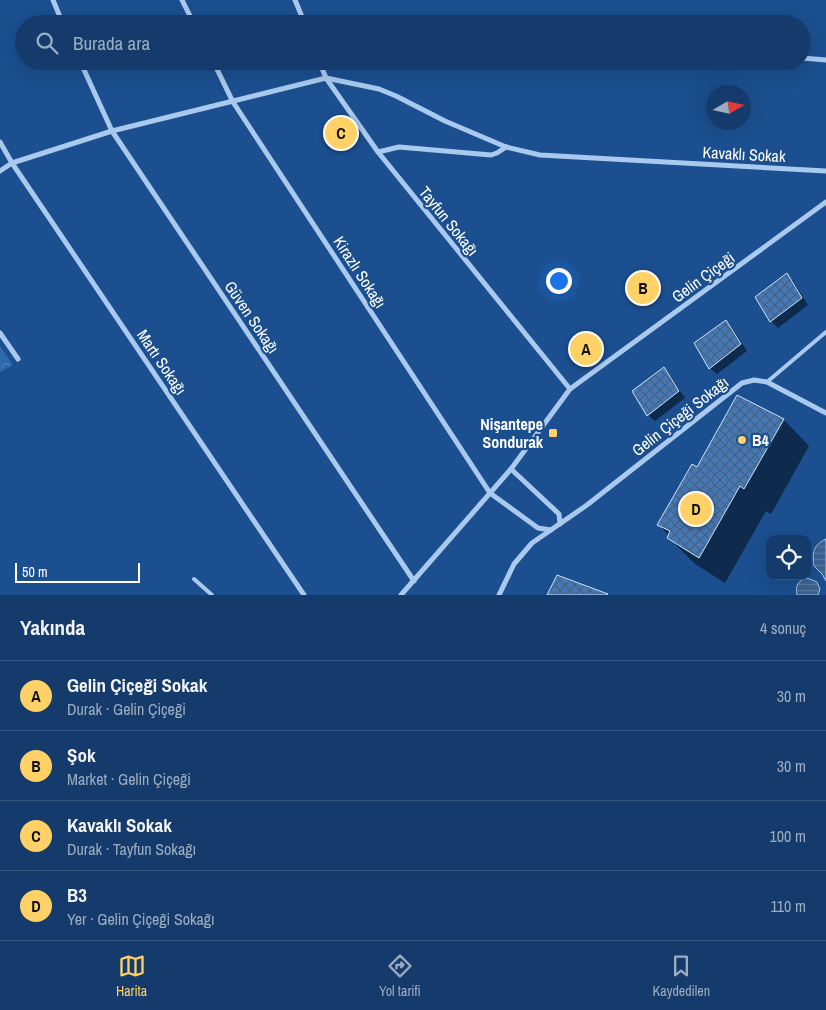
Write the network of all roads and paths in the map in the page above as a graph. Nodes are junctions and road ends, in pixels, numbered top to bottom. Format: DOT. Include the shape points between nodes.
graph roads {
  1 [pos="53,0"];
  2 [pos="182,0"];
  3 [pos="295,0"];
  4 [pos="59,15"];
  5 [pos="190,15"];
  6 [pos="301,15"];
  7 [pos="811,59"];
  8 [pos="826,60"];
  9 [pos="84,70"];
  10 [pos="217,70"];
  11 [pos="323,70"];
  12 [pos="326,78"];
  13 [pos="233,102"];
  14 [pos="112,131"];
  15 [pos="0,142"];
  16 [pos="506,147"];
  17 [pos="378,152"];
  18 [pos="12,163"];
  19 [pos="0,171"];
  20 [pos="826,171"];
  21 [pos="826,202"];
  22 [pos="826,332"];
  23 [pos="0,333"];
  24 [pos="18,359"];
  25 [pos="767,382"];
  26 [pos="570,389"];
  27 [pos="826,413"];
  28 [pos="511,468"];
  29 [pos="490,493"];
  30 [pos="560,524"];
  31 [pos="551,530"];
  32 [pos="194,579"];
  33 [pos="414,580"];
  34 [pos="212,595"];
  35 [pos="304,595"];
  36 [pos="401,595"];
  37 [pos="500,595"];
  1 -- 4 [label="street"];
  2 -- 5 [label="street"];
  3 -- 6 [label="street"];
  7 -- 8 [label="street"];
  9 -- 14 [label="street, Güven Sokağı"];
  10 -- 13 [label="street, Kirazlı Sokağı"];
  11 -- 12 [label="street, Tayfun Sokağı"];
  12 -- 13 [label="street, Kavaklı Sokak"];
  12 -- 16 [label="street, Kavaklı Sokak" via="380,89"];
  12 -- 17 [label="street, Tayfun Sokağı"];
  13 -- 14 [label="street, Kavaklı Sokak"];
  13 -- 29 [label="street, Kirazlı Sokağı"];
  14 -- 18 [label="street, Kavaklı Sokak"];
  14 -- 33 [label="street, Güven Sokağı"];
  15 -- 18 [label="street, Martı Sokağı"];
  16 -- 17 [label="street" via="491,155 399,147"];
  16 -- 20 [label="street, Kavaklı Sokak" via="540,155"];
  17 -- 26 [label="street, Tayfun Sokağı"];
  18 -- 19 [label="street, Kavaklı Sokak"];
  18 -- 35 [label="street, Martı Sokağı"];
  21 -- 26 [label="street, Gelin Çiçeği"];
  22 -- 25 [label="lane"];
  23 -- 24 [label="street"];
  25 -- 27 [label="street, Gelin Çiçeği Sokağı"];
  25 -- 30 [label="street, Gelin Çiçeği Sokağı" via="754,380 742,383"];
  26 -- 28 [label="street"];
  28 -- 29 [label="street"];
  28 -- 30 [label="street" via="559,514"];
  29 -- 31 [label="street" via="538,528"];
  29 -- 33 [label="street"];
  30 -- 31 [label="street, Gelin Çiçeği Sokağı"];
  31 -- 37 [label="street, Gelin Çiçeği Sokağı" via="532,543 514,564"];
  32 -- 34 [label="lane"];
  33 -- 36 [label="street"];
}
